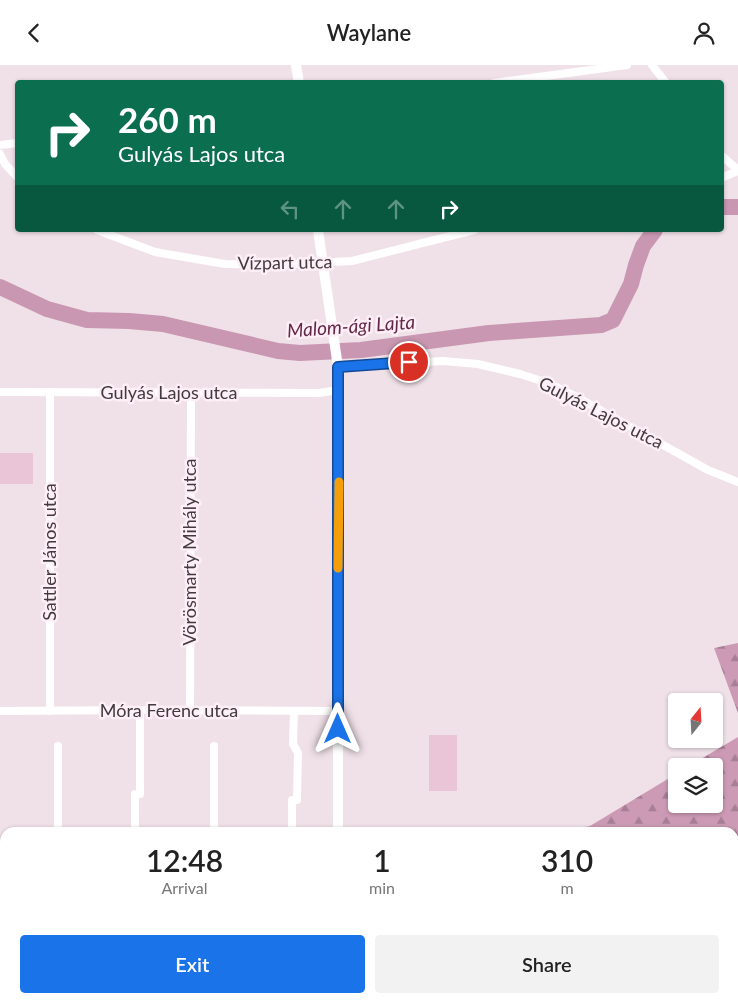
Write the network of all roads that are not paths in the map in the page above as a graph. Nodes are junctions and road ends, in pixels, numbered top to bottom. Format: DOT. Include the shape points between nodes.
graph roads {
  1 [pos="296,65"];
  2 [pos="626,65"];
  3 [pos="652,65"];
  4 [pos="298,80"];
  5 [pos="516,80"];
  6 [pos="664,80"];
  7 [pos="15,143"];
  8 [pos="0,145"];
  9 [pos="0,154"];
  10 [pos="724,158"];
  11 [pos="738,171"];
  12 [pos="15,175"];
  13 [pos="724,177"];
  14 [pos="103,232"];
  15 [pos="318,232"];
  16 [pos="466,232"];
  17 [pos="323,263"];
  18 [pos="338,363"];
  19 [pos="338,390"];
  20 [pos="0,392"];
  21 [pos="50,392"];
  22 [pos="190,394"];
  23 [pos="738,482"];
  24 [pos="140,710"];
  25 [pos="190,710"];
  26 [pos="0,711"];
  27 [pos="50,711"];
  28 [pos="294,711"];
  29 [pos="338,711"];
  30 [pos="58,746"];
  31 [pos="214,746"];
  32 [pos="58,827"];
  33 [pos="135,827"];
  34 [pos="214,827"];
  35 [pos="292,827"];
  36 [pos="338,827"];
  1 -- 4 [label="street"];
  2 -- 5 [label="street"];
  3 -- 6 [label="street"];
  7 -- 8 [label="street"];
  9 -- 12 [label="street"];
  10 -- 11 [label="street"];
  11 -- 13 [label="street"];
  14 -- 17 [label="street, Vízpart utca" via="155,252 225,264"];
  15 -- 17 [label="street"];
  16 -- 17 [label="street, Vízpart utca" via="352,261"];
  17 -- 18 [label="street"];
  18 -- 19 [label="street"];
  18 -- 23 [label="street, Gulyás Lajos utca" via="443,361 478,364 520,374 575,396 708,470"];
  19 -- 22 [label="street, Gulyás Lajos utca"];
  19 -- 29 [label="street"];
  20 -- 21 [label="street, Gulyás Lajos utca"];
  21 -- 22 [label="street, Gulyás Lajos utca"];
  21 -- 27 [label="street, Sattler János utca"];
  22 -- 25 [label="street, Vörösmarty Mihály utca"];
  24 -- 25 [label="street, Móra Ferenc utca"];
  24 -- 27 [label="street, Móra Ferenc utca"];
  24 -- 33 [label="street" via="140,794 135,794"];
  25 -- 28 [label="street, Móra Ferenc utca"];
  26 -- 27 [label="street, Móra Ferenc utca"];
  28 -- 29 [label="street, Móra Ferenc utca"];
  28 -- 35 [label="street" via="293,744 298,753 297,800 292,800"];
  29 -- 36 [label="street"];
  30 -- 32 [label="street"];
  31 -- 34 [label="street"];
}
